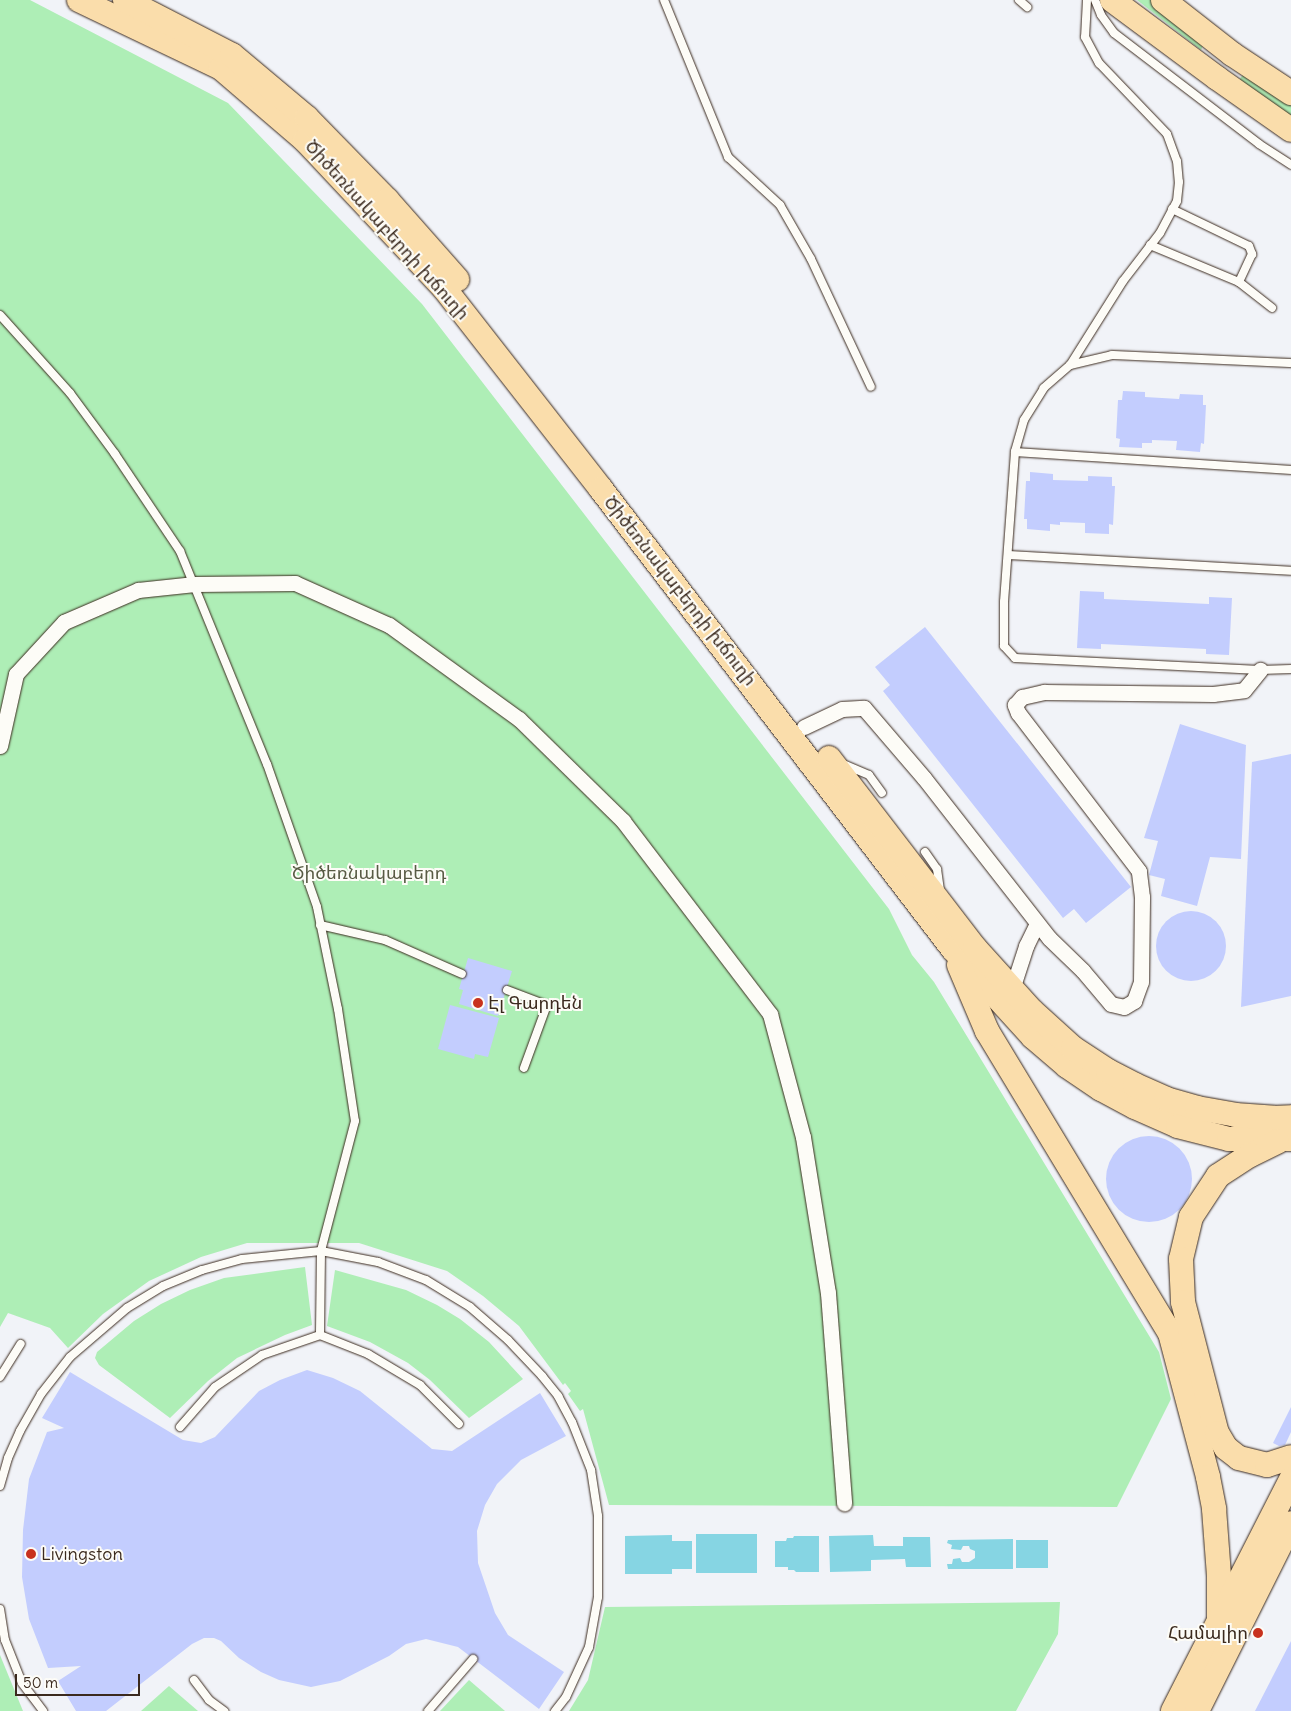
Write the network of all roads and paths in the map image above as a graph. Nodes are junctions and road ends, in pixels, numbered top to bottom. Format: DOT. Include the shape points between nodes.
graph roads {
  1 [pos="79,0"];
  2 [pos="126,0"];
  3 [pos="664,0"];
  4 [pos="1019,0"];
  5 [pos="1087,0"];
  6 [pos="1095,0"];
  7 [pos="1112,0"];
  8 [pos="1163,0"];
  9 [pos="1027,7"];
  10 [pos="1232,54"];
  11 [pos="1217,78"];
  12 [pos="1291,93"];
  13 [pos="1291,130"];
  14 [pos="1291,165"];
  15 [pos="1172,209"];
  16 [pos="1150,245"];
  17 [pos="1239,282"];
  18 [pos="1272,308"];
  19 [pos="0,315"];
  20 [pos="1291,363"];
  21 [pos="1070,365"];
  22 [pos="870,387"];
  23 [pos="1014,452"];
  24 [pos="1291,470"];
  25 [pos="1008,555"];
  26 [pos="1291,570"];
  27 [pos="195,584"];
  28 [pos="1291,669"];
  29 [pos="1260,670"];
  30 [pos="804,727"];
  31 [pos="0,746"];
  32 [pos="829,759"];
  33 [pos="882,793"];
  34 [pos="925,852"];
  35 [pos="941,903"];
  36 [pos="1037,923"];
  37 [pos="320,925"];
  38 [pos="953,950"];
  39 [pos="462,974"];
  40 [pos="1015,980"];
  41 [pos="507,990"];
  42 [pos="524,1068"];
  43 [pos="1291,1116"];
  44 [pos="1286,1140"];
  45 [pos="321,1251"];
  46 [pos="320,1335"];
  47 [pos="21,1344"];
  48 [pos="0,1377"];
  49 [pos="460,1424"];
  50 [pos="180,1426"];
  51 [pos="1291,1457"];
  52 [pos="1291,1479"];
  53 [pos="0,1486"];
  54 [pos="844,1503"];
  55 [pos="1287,1535"];
  56 [pos="0,1609"];
  57 [pos="1219,1621"];
  58 [pos="473,1659"];
  59 [pos="194,1680"];
  60 [pos="44,1711"];
  61 [pos="224,1711"];
  62 [pos="428,1711"];
  63 [pos="555,1711"];
  64 [pos="1173,1711"];
  65 [pos="1197,1711"];
  1 -- 38 [label="main road, Ծիծեռնակաբերդի խճուղի" via="221,68 305,140 444,288"];
  2 -- 30 [label="main road, Ծիծեռնակաբերդի խճուղի" via="232,55 307,118 387,200 460,281"];
  3 -- 22 [label="lane" via="728,157 780,205 811,259"];
  4 -- 9 [label="lane"];
  5 -- 15 [label="lane" via="1086,37 1099,63 1167,134 1177,161 1180,182 1177,201"];
  6 -- 14 [label="lane" via="1114,33"];
  7 -- 11 [label="main road"];
  8 -- 10 [label="main road"];
  10 -- 11 [label="main road"];
  10 -- 12 [label="main road"];
  11 -- 13 [label="main road"];
  15 -- 16 [label="lane"];
  15 -- 17 [label="lane" via="1249,246 1252,254"];
  16 -- 17 [label="lane"];
  16 -- 21 [label="lane"];
  17 -- 18 [label="lane"];
  19 -- 27 [label="lane" via="70,393 115,454 180,551"];
  20 -- 21 [label="lane" via="1112,355"];
  21 -- 23 [label="lane" via="1044,388 1024,420"];
  23 -- 24 [label="lane"];
  23 -- 25 [label="lane"];
  25 -- 26 [label="lane"];
  25 -- 29 [label="lane" via="1004,646 1015,658"];
  27 -- 31 [label="street" via="138,590 64,622 16,674"];
  27 -- 37 [label="lane" via="268,764 317,907"];
  27 -- 54 [label="street" via="295,583 390,625 519,719 623,821 770,1014 803,1137 828,1293"];
  28 -- 29 [label="lane"];
  29 -- 36 [label="street" via="1244,690 1213,694 1044,692 1022,697 1014,705 1138,872 1142,897 1141,982 1134,1001 1124,1007 1111,1004"];
  30 -- 32 [label="main road, Ծիծեռնակաբերդի խճուղի"];
  30 -- 36 [label="street" via="842,709 864,708 924,778"];
  32 -- 33 [label="lane" via="869,775"];
  32 -- 35 [label="main road, Ծիծեռնակաբերդի խճուղի"];
  34 -- 35 [label="lane" via="937,869"];
  35 -- 43 [label="main road, Ծիծեռնակաբերդի խճուղի" via="975,948 1032,1011 1073,1048 1108,1071 1166,1098 1197,1108 1235,1115"];
  36 -- 40 [label="street"];
  37 -- 39 [label="lane" via="385,940"];
  37 -- 45 [label="lane" via="340,1019 355,1121"];
  38 -- 44 [label="main road, Ծիծեռնակաբերդի խճուղի" via="1033,1038 1101,1089 1135,1107 1203,1134 1228,1139"];
  38 -- 57 [label="main road" via="987,1031 1170,1333 1214,1509"];
  41 -- 42 [label="lane" via="547,1005"];
  44 -- 51 [label="main road" via="1250,1156 1218,1176 1191,1218 1181,1259 1183,1302 1217,1433 1226,1448 1239,1458 1273,1465"];
  45 -- 46 [label="lane"];
  45 -- 53 [label="lane" via="242,1258 163,1286 127,1308 70,1357 41,1394 8,1458"];
  45 -- 63 [label="lane" via="378,1262 418,1277 470,1307 542,1376 572,1422 591,1470 597,1507 598,1596 589,1647 566,1697"];
  46 -- 49 [label="lane" via="368,1354 420,1385"];
  46 -- 50 [label="lane" via="262,1355 215,1387"];
  47 -- 48 [label="lane"];
  52 -- 57 [label="main road"];
  55 -- 65 [label="main road"];
  56 -- 60 [label="lane" via="5,1640 22,1683"];
  57 -- 64 [label="main road"];
  58 -- 62 [label="lane"];
  59 -- 61 [label="lane" via="209,1700"];
}
